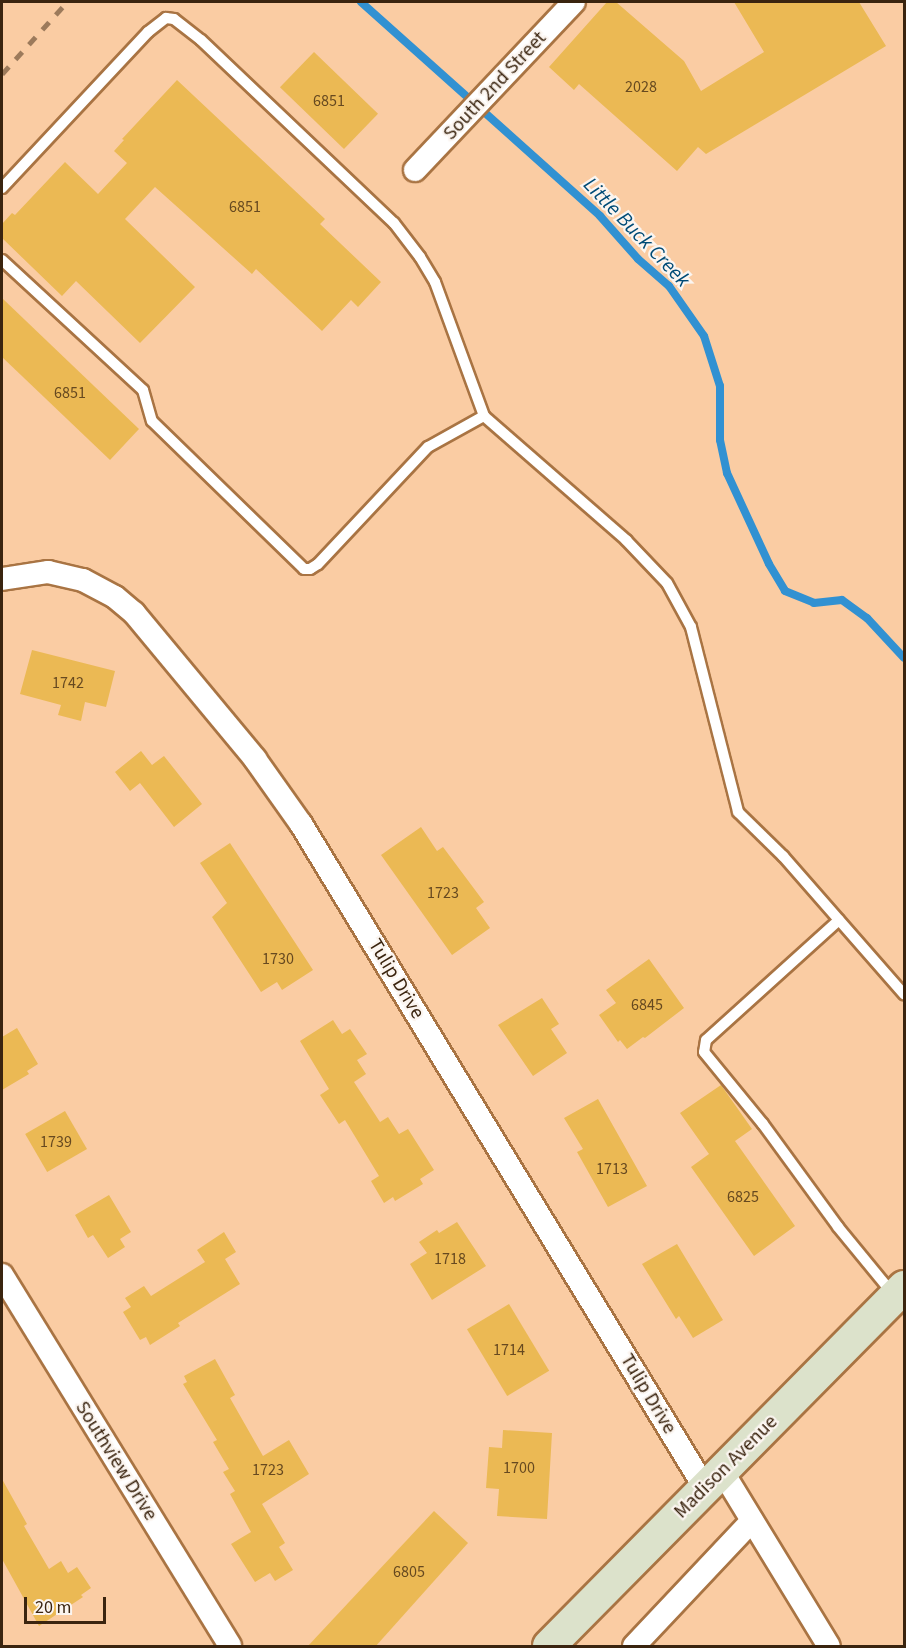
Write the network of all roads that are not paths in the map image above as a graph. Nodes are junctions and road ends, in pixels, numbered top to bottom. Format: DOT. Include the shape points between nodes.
graph roads {
  1 [pos="574,2"];
  2 [pos="415,170"];
  3 [pos="2,188"];
  4 [pos="2,260"];
  5 [pos="484,416"];
  6 [pos="2,579"];
  7 [pos="839,920"];
  8 [pos="904,994"];
  9 [pos="2,1275"];
  10 [pos="900,1292"];
  11 [pos="714,1480"];
  12 [pos="752,1521"];
  13 [pos="230,1647"];
  14 [pos="549,1647"];
  15 [pos="634,1647"];
  16 [pos="829,1647"];
  1 -- 2 [label="street, South 2nd Street"];
  3 -- 5 [label="lane" via="148,32 166,18 174,19 201,40 400,232 435,282"];
  4 -- 5 [label="lane" via="143,390 152,421 304,569 318,564 428,447"];
  5 -- 7 [label="lane" via="626,540 667,583 691,627 738,812"];
  6 -- 11 [label="street, Tulip Drive" via="48,572 83,580 115,597 134,613 255,759 301,824"];
  7 -- 8 [label="lane"];
  7 -- 10 [label="lane" via="706,1040 704,1052 763,1124 838,1227"];
  9 -- 13 [label="street, Southview Drive"];
  10 -- 11 [label="main road, Madison Avenue"];
  11 -- 12 [label="street, Tulip Drive"];
  11 -- 14 [label="main road, Madison Avenue"];
  12 -- 15 [label="street"];
  12 -- 16 [label="street, Tulip Drive"];
}
